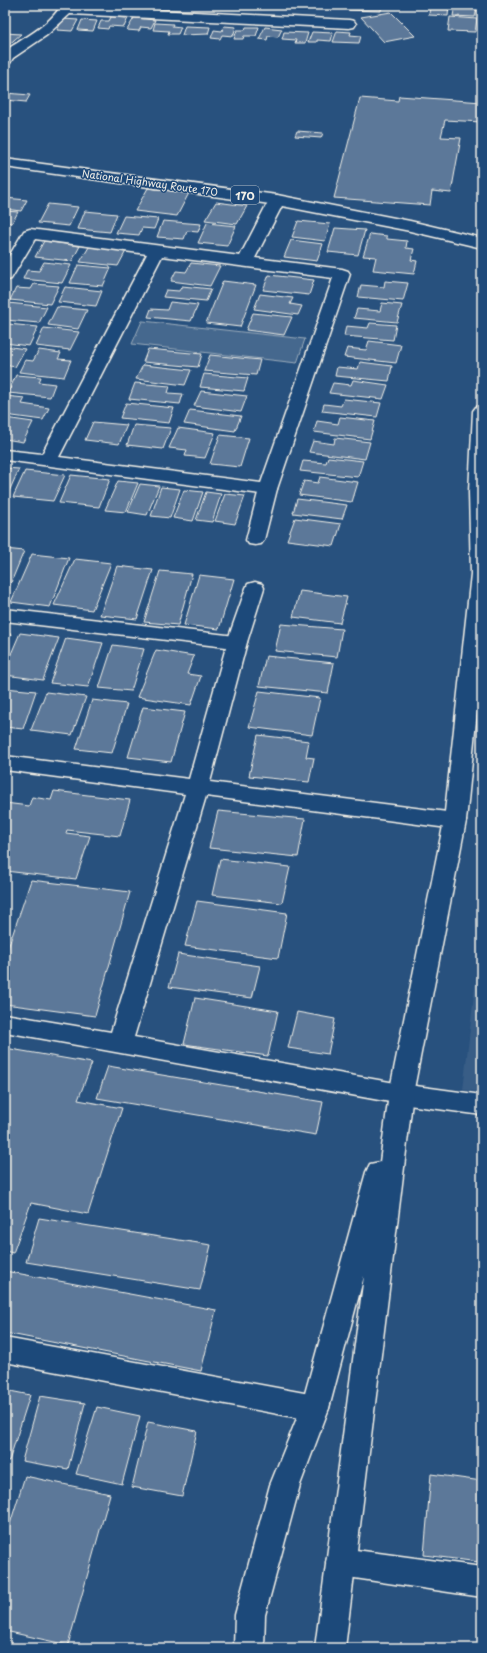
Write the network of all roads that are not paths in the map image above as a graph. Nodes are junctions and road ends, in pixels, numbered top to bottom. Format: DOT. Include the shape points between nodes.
graph roads {
  1 [pos="67,8"];
  2 [pos="349,24"];
  3 [pos="5,60"];
  4 [pos="5,163"];
  5 [pos="277,200"];
  6 [pos="482,243"];
  7 [pos="157,250"];
  8 [pos="245,261"];
  9 [pos="5,276"];
  10 [pos="482,412"];
  11 [pos="5,455"];
  12 [pos="48,460"];
  13 [pos="268,489"];
  14 [pos="254,540"];
  15 [pos="255,588"];
  16 [pos="5,615"];
  17 [pos="237,642"];
  18 [pos="5,763"];
  19 [pos="198,788"];
  20 [pos="455,821"];
  21 [pos="5,1023"];
  22 [pos="120,1042"];
  23 [pos="401,1094"];
  24 [pos="482,1105"];
  25 [pos="5,1350"];
  26 [pos="315,1408"];
  27 [pos="341,1562"];
  28 [pos="482,1582"];
  29 [pos="249,1648"];
  30 [pos="330,1648"];
  1 -- 2 [label="main road"];
  1 -- 3 [label="main road" via="48,28 8,55"];
  4 -- 5 [label="main road, National Highway Route 170 / 170"];
  5 -- 6 [label="main road, National Highway Route 170 / 170"];
  5 -- 8 [label="main road"];
  7 -- 8 [label="main road"];
  7 -- 9 [label="main road" via="30,234"];
  7 -- 12 [label="main road"];
  8 -- 13 [label="main road" via="342,274"];
  10 -- 20 [label="main road" via="478,492 481,574"];
  11 -- 12 [label="main road"];
  12 -- 13 [label="main road"];
  13 -- 14 [label="lane"];
  15 -- 17 [label="lane"];
  16 -- 17 [label="main road"];
  17 -- 19 [label="main road"];
  18 -- 19 [label="main road"];
  19 -- 20 [label="main road"];
  19 -- 22 [label="main road"];
  20 -- 23 [label="main road"];
  21 -- 22 [label="main road"];
  22 -- 23 [label="main road"];
  23 -- 24 [label="main road"];
  23 -- 26 [label="main road"];
  23 -- 27 [label="main road"];
  25 -- 26 [label="main road"];
  26 -- 29 [label="main road" via="285,1485 250,1615"];
  27 -- 28 [label="main road"];
  27 -- 30 [label="main road"];
}
